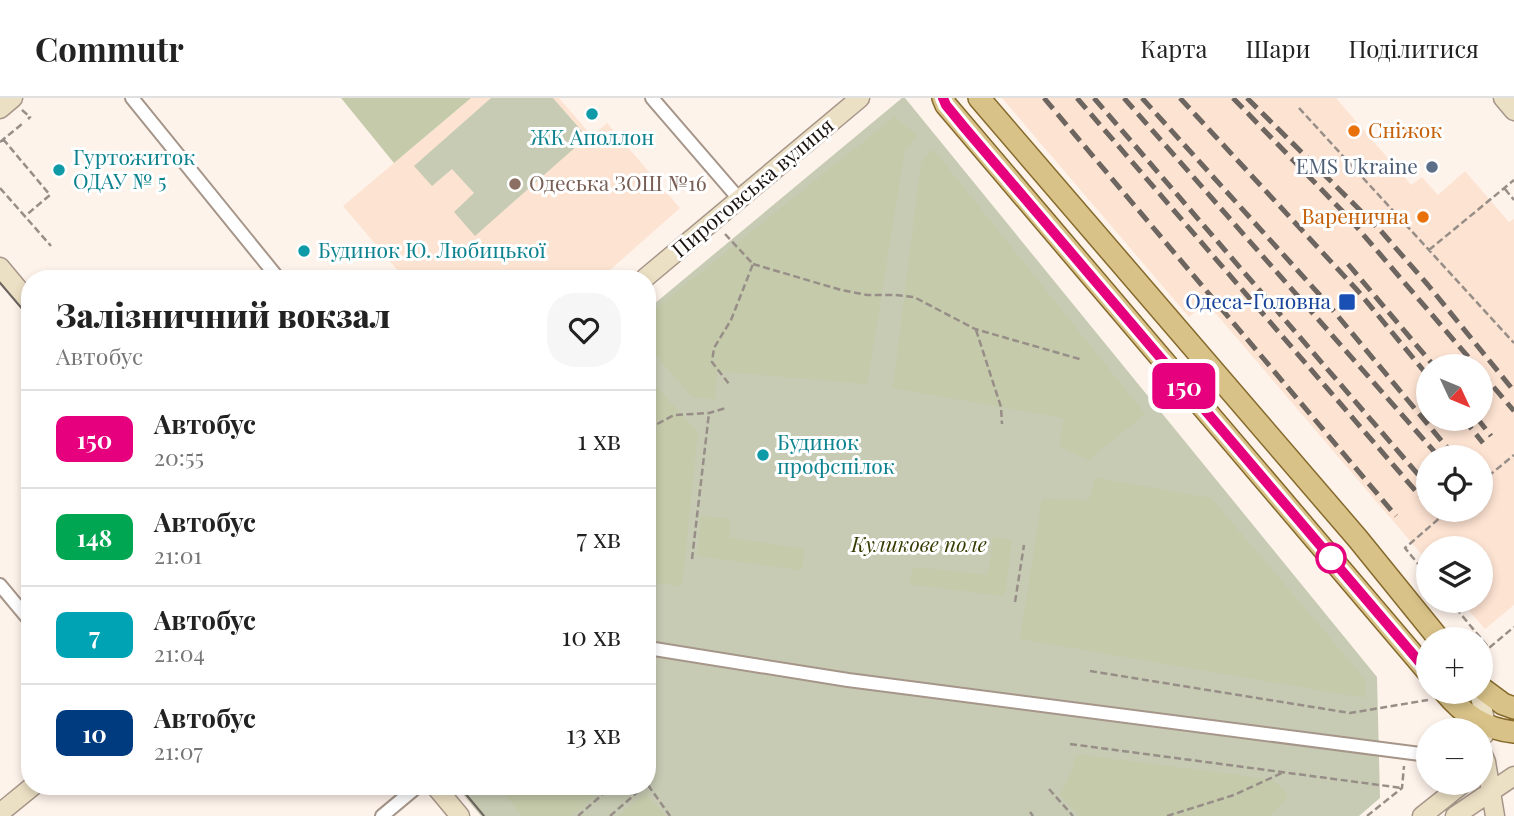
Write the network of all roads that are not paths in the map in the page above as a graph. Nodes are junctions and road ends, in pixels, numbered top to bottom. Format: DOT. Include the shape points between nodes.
graph roads {
  1 [pos="132,98"];
  2 [pos="652,98"];
  3 [pos="860,98"];
  4 [pos="943,98"];
  5 [pos="979,98"];
  6 [pos="1503,98"];
  7 [pos="18,104"];
  8 [pos="0,109"];
  9 [pos="1514,111"];
  10 [pos="740,200"];
  11 [pos="0,267"];
  12 [pos="272,270"];
  13 [pos="655,270"];
  14 [pos="21,292"];
  15 [pos="0,584"];
  16 [pos="21,610"];
  17 [pos="1429,627"];
  18 [pos="656,649"];
  19 [pos="1416,658"];
  20 [pos="1493,697"];
  21 [pos="1450,704"];
  22 [pos="1514,708"];
  23 [pos="1469,718"];
  24 [pos="1493,729"];
  25 [pos="1514,732"];
  26 [pos="1416,753"];
  27 [pos="1514,776"];
  28 [pos="1493,791"];
  29 [pos="22,795"];
  30 [pos="407,795"];
  31 [pos="443,795"];
  32 [pos="1449,795"];
  33 [pos="1487,795"];
  34 [pos="1492,795"];
  35 [pos="0,813"];
  36 [pos="382,816"];
  37 [pos="460,816"];
  38 [pos="1422,816"];
  39 [pos="1455,816"];
  40 [pos="1495,816"];
  1 -- 12 [label="street"];
  2 -- 10 [label="street"];
  3 -- 10 [label="main road, Пироговська вулиця"];
  4 -- 19 [label="main road"];
  5 -- 17 [label="main road"];
  6 -- 9 [label="main road"];
  7 -- 8 [label="main road"];
  10 -- 13 [label="main road, Пироговська вулиця"];
  11 -- 14 [label="main road"];
  15 -- 16 [label="street"];
  18 -- 26 [label="street" via="848,680"];
  20 -- 22 [label="main road"];
  21 -- 23 [label="main road"];
  24 -- 25 [label="main road"];
  27 -- 28 [label="main road"];
  29 -- 35 [label="main road"];
  30 -- 36 [label="street"];
  31 -- 37 [label="main road"];
  32 -- 38 [label="main road"];
  33 -- 39 [label="main road"];
  34 -- 40 [label="main road"];
}
